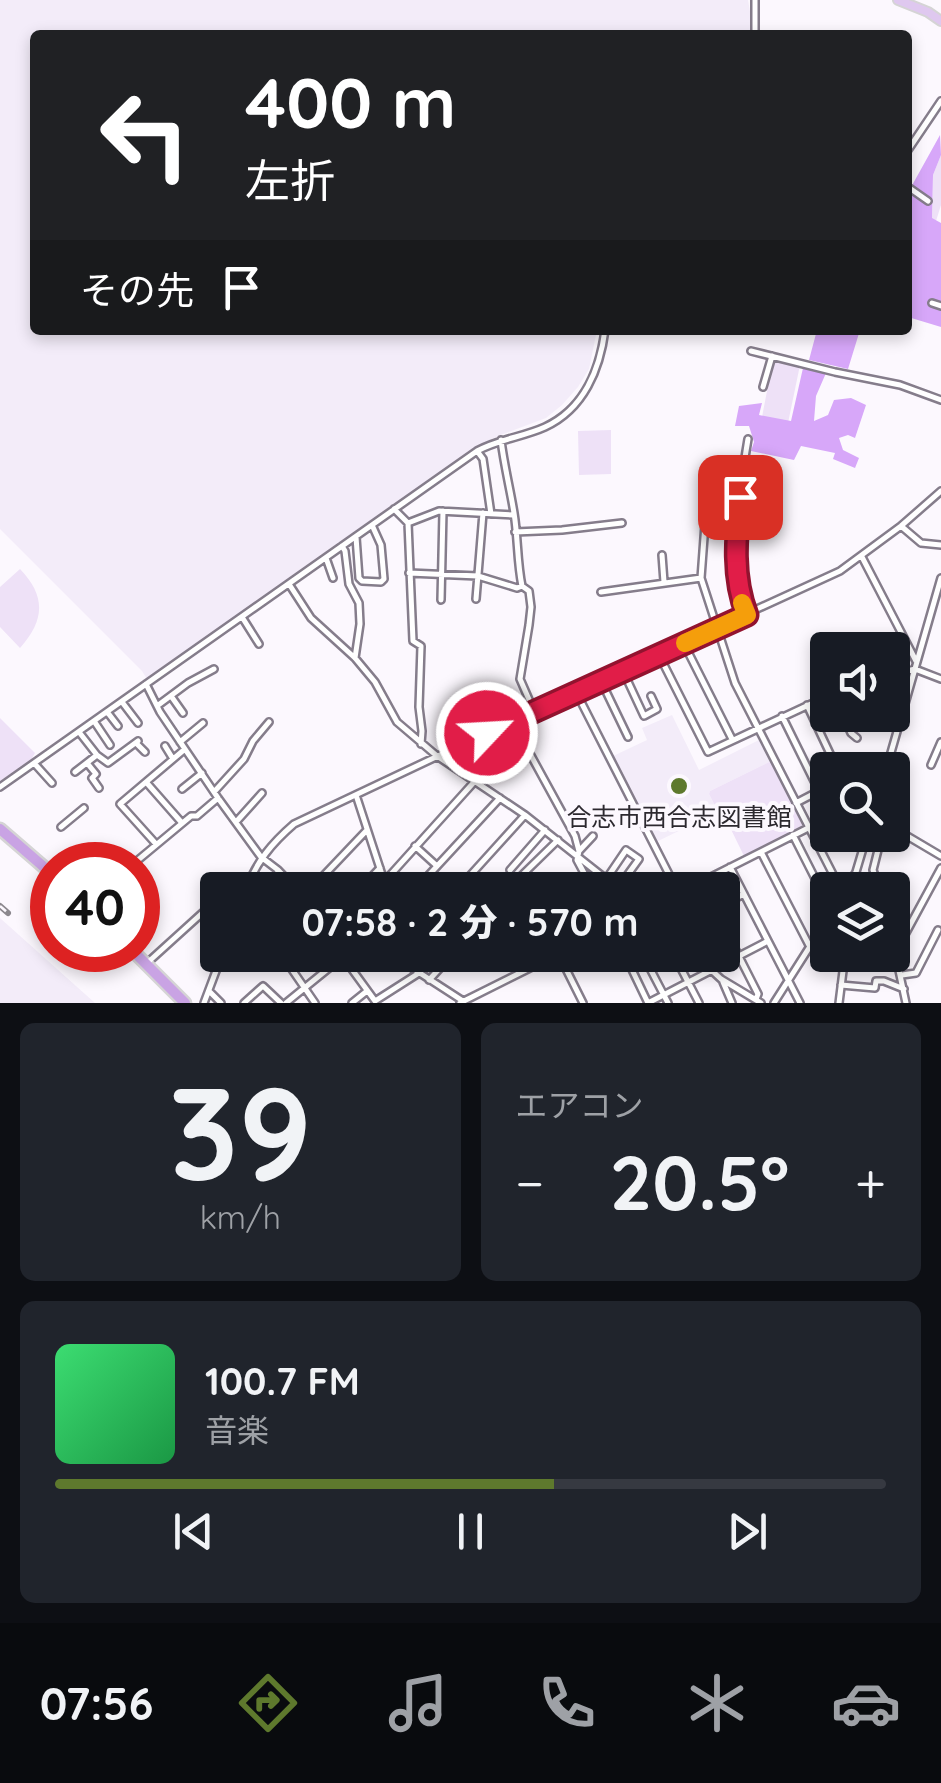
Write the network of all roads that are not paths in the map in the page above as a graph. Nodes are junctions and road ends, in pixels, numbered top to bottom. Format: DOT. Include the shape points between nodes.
graph roads {
  1 [pos="756,0"];
  2 [pos="898,0"];
  3 [pos="941,21"];
  4 [pos="755,30"];
  5 [pos="941,101"];
  6 [pos="912,144"];
  7 [pos="912,191"];
  8 [pos="928,201"];
  9 [pos="932,303"];
  10 [pos="941,306"];
  11 [pos="604,335"];
  12 [pos="751,351"];
  13 [pos="772,356"];
  14 [pos="764,387"];
  15 [pos="941,400"];
  16 [pos="748,439"];
  17 [pos="502,440"];
  18 [pos="477,450"];
  19 [pos="941,491"];
  20 [pos="740,497"];
  21 [pos="394,509"];
  22 [pos="442,511"];
  23 [pos="487,514"];
  24 [pos="514,515"];
  25 [pos="408,522"];
  26 [pos="622,523"];
  27 [pos="372,525"];
  28 [pos="901,526"];
  29 [pos="515,532"];
  30 [pos="356,537"];
  31 [pos="941,545"];
  32 [pos="342,546"];
  33 [pos="662,555"];
  34 [pos="862,557"];
  35 [pos="326,558"];
  36 [pos="409,573"];
  37 [pos="442,574"];
  38 [pos="478,576"];
  39 [pos="333,578"];
  40 [pos="701,578"];
  41 [pos="941,578"];
  42 [pos="664,582"];
  43 [pos="288,584"];
  44 [pos="522,586"];
  45 [pos="602,592"];
  46 [pos="476,599"];
  47 [pos="441,600"];
  48 [pos="747,615"];
  49 [pos="242,617"];
  50 [pos="718,628"];
  51 [pos="259,644"];
  52 [pos="684,644"];
  53 [pos="659,655"];
  54 [pos="355,658"];
  55 [pos="916,666"];
  56 [pos="910,668"];
  57 [pos="214,669"];
  58 [pos="623,671"];
  59 [pos="941,680"];
  60 [pos="601,681"];
  61 [pos="146,684"];
  62 [pos="576,692"];
  63 [pos="172,696"];
  64 [pos="651,696"];
  65 [pos="122,702"];
  66 [pos="810,704"];
  67 [pos="807,705"];
  68 [pos="158,706"];
  69 [pos="534,711"];
  70 [pos="107,712"];
  71 [pos="183,713"];
  72 [pos="782,716"];
  73 [pos="94,721"];
  74 [pos="512,721"];
  75 [pos="269,722"];
  76 [pos="203,723"];
  77 [pos="138,724"];
  78 [pos="118,726"];
  79 [pos="758,727"];
  80 [pos="78,732"];
  81 [pos="851,732"];
  82 [pos="628,738"];
  83 [pos="857,738"];
  84 [pos="732,740"];
  85 [pos="180,742"];
  86 [pos="941,742"];
  87 [pos="110,744"];
  88 [pos="421,744"];
  89 [pos="165,746"];
  90 [pos="185,750"];
  91 [pos="145,752"];
  92 [pos="829,752"];
  93 [pos="891,752"];
  94 [pos="97,754"];
  95 [pos="437,756"];
  96 [pos="173,759"];
  97 [pos="34,763"];
  98 [pos="87,763"];
  99 [pos="931,765"];
  100 [pos="76,772"];
  101 [pos="202,773"];
  102 [pos="810,774"];
  103 [pos="475,781"];
  104 [pos="146,782"];
  105 [pos="52,783"];
  106 [pos="0,787"];
  107 [pos="99,788"];
  108 [pos="182,789"];
  109 [pos="262,794"];
  110 [pos="216,795"];
  111 [pos="356,795"];
  112 [pos="810,796"];
  113 [pos="500,798"];
  114 [pos="796,802"];
  115 [pos="84,808"];
  116 [pos="525,814"];
  117 [pos="236,822"];
  118 [pos="182,823"];
  119 [pos="61,827"];
  120 [pos="808,827"];
  121 [pos="0,829"];
  122 [pos="368,830"];
  123 [pos="545,830"];
  124 [pos="794,834"];
  125 [pos="593,836"];
  126 [pos="910,838"];
  127 [pos="558,840"];
  128 [pos="154,842"];
  129 [pos="158,842"];
  130 [pos="941,843"];
  131 [pos="415,846"];
  132 [pos="761,852"];
  133 [pos="578,854"];
  134 [pos="938,854"];
  135 [pos="30,855"];
  136 [pos="261,857"];
  137 [pos="437,866"];
  138 [pos="730,867"];
  139 [pos="380,868"];
  140 [pos="941,868"];
  141 [pos="278,870"];
  142 [pos="510,870"];
  143 [pos="254,872"];
  144 [pos="327,872"];
  145 [pos="376,872"];
  146 [pos="381,872"];
  147 [pos="396,872"];
  148 [pos="432,872"];
  149 [pos="473,872"];
  150 [pos="524,872"];
  151 [pos="583,872"];
  152 [pos="600,872"];
  153 [pos="611,872"];
  154 [pos="630,872"];
  155 [pos="668,872"];
  156 [pos="721,872"];
  157 [pos="812,872"];
  158 [pos="833,872"];
  159 [pos="744,894"];
  160 [pos="740,896"];
  161 [pos="200,915"];
  162 [pos="910,925"];
  163 [pos="938,930"];
  164 [pos="768,941"];
  165 [pos="810,947"];
  166 [pos="160,951"];
  167 [pos="740,955"];
  168 [pos="740,958"];
  169 [pos="154,972"];
  170 [pos="216,972"];
  171 [pos="293,972"];
  172 [pos="324,972"];
  173 [pos="355,972"];
  174 [pos="436,972"];
  175 [pos="523,972"];
  176 [pos="566,972"];
  177 [pos="634,972"];
  178 [pos="652,972"];
  179 [pos="683,972"];
  180 [pos="708,972"];
  181 [pos="714,972"];
  182 [pos="843,972"];
  183 [pos="901,972"];
  184 [pos="419,973"];
  185 [pos="902,975"];
  186 [pos="429,980"];
  187 [pos="721,980"];
  188 [pos="788,980"];
  189 [pos="688,982"];
  190 [pos="841,985"];
  191 [pos="304,988"];
  192 [pos="904,989"];
  193 [pos="209,991"];
  194 [pos="367,991"];
  195 [pos="664,994"];
  196 [pos="758,1001"];
  197 [pos="463,1002"];
  198 [pos="185,1003"];
  199 [pos="204,1003"];
  200 [pos="221,1003"];
  201 [pos="244,1003"];
  202 [pos="284,1003"];
  203 [pos="315,1003"];
  204 [pos="352,1003"];
  205 [pos="583,1003"];
  206 [pos="648,1003"];
  207 [pos="668,1003"];
  208 [pos="699,1003"];
  209 [pos="732,1003"];
  210 [pos="774,1003"];
  211 [pos="800,1003"];
  212 [pos="840,1003"];
  213 [pos="906,1003"];
  1 -- 4 [label="street"];
  2 -- 3 [label="main road"];
  5 -- 6 [label="street"];
  7 -- 8 [label="street"];
  9 -- 10 [label="street"];
  11 -- 17 [label="street" via="594,377 578,401 546,426"];
  12 -- 13 [label="street"];
  13 -- 14 [label="street"];
  13 -- 15 [label="street"];
  16 -- 20 [label="street"];
  17 -- 18 [label="street"];
  17 -- 24 [label="street"];
  18 -- 21 [label="street"];
  18 -- 23 [label="street"];
  19 -- 28 [label="street"];
  20 -- 40 [label="street" via="715,496 705,524"];
  20 -- 48 [label="street" via="739,594"];
  21 -- 25 [label="street"];
  21 -- 27 [label="street"];
  22 -- 23 [label="street"];
  22 -- 25 [label="street"];
  22 -- 37 [label="street"];
  23 -- 24 [label="street"];
  23 -- 38 [label="street"];
  24 -- 29 [label="street"];
  25 -- 36 [label="street"];
  26 -- 29 [label="street"];
  27 -- 30 [label="street"];
  27 -- 30 [label="street" via="381,545 380,582 359,578"];
  28 -- 31 [label="street" via="921,543"];
  28 -- 34 [label="street"];
  29 -- 44 [label="street"];
  30 -- 32 [label="street"];
  32 -- 35 [label="street"];
  32 -- 54 [label="street" via="359,603"];
  33 -- 42 [label="street"];
  34 -- 48 [label="street"];
  34 -- 55 [label="street"];
  35 -- 39 [label="street"];
  35 -- 43 [label="street"];
  36 -- 37 [label="street"];
  36 -- 88 [label="street" via="412,641 421,646"];
  37 -- 38 [label="street"];
  37 -- 47 [label="street"];
  38 -- 44 [label="street"];
  38 -- 46 [label="street"];
  40 -- 42 [label="street"];
  40 -- 50 [label="street"];
  41 -- 55 [label="street"];
  42 -- 45 [label="street"];
  43 -- 49 [label="street"];
  43 -- 54 [label="street" via="311,618"];
  44 -- 69 [label="street" via="531,607 520,679"];
  48 -- 50 [label="street"];
  49 -- 51 [label="street"];
  49 -- 61 [label="street"];
  50 -- 52 [label="street"];
  50 -- 79 [label="street"];
  52 -- 53 [label="street"];
  52 -- 84 [label="street"];
  53 -- 58 [label="street"];
  53 -- 84 [label="street" via="706,750"];
  54 -- 88 [label="street" via="397,722"];
  55 -- 56 [label="street"];
  55 -- 59 [label="street"];
  55 -- 93 [label="street"];
  57 -- 63 [label="street"];
  58 -- 60 [label="street"];
  58 -- 64 [label="street" via="644,716 658,709"];
  60 -- 62 [label="street"];
  60 -- 82 [label="street"];
  61 -- 65 [label="street"];
  61 -- 68 [label="street"];
  62 -- 69 [label="street"];
  62 -- 155 [label="street"];
  63 -- 68 [label="street"];
  63 -- 71 [label="street"];
  65 -- 70 [label="street"];
  65 -- 77 [label="street"];
  66 -- 67 [label="street"];
  67 -- 72 [label="street"];
  67 -- 92 [label="street"];
  68 -- 85 [label="street"];
  69 -- 74 [label="street"];
  70 -- 73 [label="street"];
  70 -- 78 [label="street"];
  72 -- 79 [label="street"];
  72 -- 102 [label="street"];
  73 -- 80 [label="street"];
  73 -- 87 [label="street"];
  74 -- 95 [label="street"];
  74 -- 133 [label="street" via="571,820"];
  75 -- 110 [label="street"];
  76 -- 85 [label="street"];
  79 -- 84 [label="street"];
  79 -- 114 [label="street"];
  80 -- 94 [label="street"];
  80 -- 97 [label="street"];
  81 -- 83 [label="street"];
  85 -- 90 [label="street"];
  86 -- 99 [label="street"];
  88 -- 95 [label="street"];
  89 -- 96 [label="street"];
  90 -- 96 [label="street"];
  90 -- 101 [label="street"];
  91 -- 94 [label="street" via="137,742 108,763"];
  94 -- 98 [label="street"];
  95 -- 103 [label="street"];
  95 -- 111 [label="street"];
  96 -- 104 [label="street"];
  97 -- 105 [label="street"];
  97 -- 106 [label="street"];
  98 -- 100 [label="street"];
  98 -- 107 [label="street"];
  101 -- 108 [label="street"];
  101 -- 110 [label="street"];
  103 -- 113 [label="street"];
  103 -- 131 [label="street"];
  104 -- 118 [label="street"];
  104 -- 128 [label="street" via="120,804"];
  109 -- 117 [label="street"];
  110 -- 117 [label="street"];
  110 -- 118 [label="street"];
  111 -- 122 [label="street"];
  111 -- 136 [label="street" via="294,824"];
  112 -- 114 [label="street"];
  113 -- 116 [label="street"];
  113 -- 137 [label="street"];
  114 -- 120 [label="street"];
  115 -- 119 [label="street"];
  116 -- 123 [label="street"];
  116 -- 149 [label="street"];
  117 -- 136 [label="street"];
  118 -- 129 [label="street"];
  120 -- 124 [label="street"];
  120 -- 158 [label="street"];
  121 -- 135 [label="highway"];
  122 -- 139 [label="street"];
  122 -- 144 [label="street"];
  123 -- 127 [label="street"];
  123 -- 142 [label="street"];
  124 -- 132 [label="street"];
  124 -- 157 [label="street"];
  125 -- 133 [label="street"];
  126 -- 134 [label="street"];
  127 -- 133 [label="street"];
  127 -- 150 [label="street"];
  130 -- 134 [label="street"];
  131 -- 137 [label="street"];
  131 -- 147 [label="street"];
  132 -- 138 [label="street"];
  132 -- 165 [label="street"];
  133 -- 151 [label="street"];
  133 -- 152 [label="street"];
  136 -- 141 [label="street"];
  136 -- 143 [label="street"];
  137 -- 148 [label="street"];
  138 -- 156 [label="street"];
  138 -- 159 [label="street"];
  139 -- 145 [label="street"];
  139 -- 146 [label="street"];
  140 -- 162 [label="street"];
  153 -- 154 [label="street" via="626,850 639,859"];
  159 -- 160 [label="street"];
  159 -- 164 [label="street"];
  161 -- 166 [label="street"];
  163 -- 185 [label="street" via="916,973"];
  164 -- 167 [label="street"];
  164 -- 188 [label="street"];
  165 -- 188 [label="street"];
  168 -- 196 [label="street"];
  169 -- 198 [label="highway"];
  170 -- 193 [label="street"];
  171 -- 191 [label="street"];
  172 -- 191 [label="street"];
  173 -- 194 [label="street"];
  174 -- 186 [label="street"];
  175 -- 197 [label="street"];
  176 -- 205 [label="street"];
  177 -- 206 [label="street"];
  178 -- 195 [label="street"];
  179 -- 189 [label="street"];
  180 -- 189 [label="street"];
  181 -- 187 [label="street"];
  182 -- 190 [label="street"];
  183 -- 185 [label="street"];
  184 -- 186 [label="street"];
  184 -- 194 [label="street" via="374,1001"];
  185 -- 192 [label="street"];
  186 -- 197 [label="street"];
  187 -- 196 [label="street"];
  187 -- 209 [label="street"];
  188 -- 210 [label="street"];
  188 -- 211 [label="street"];
  189 -- 195 [label="street"];
  189 -- 208 [label="street"];
  190 -- 192 [label="street" via="875,988 876,980 884,980"];
  190 -- 212 [label="street"];
  191 -- 202 [label="street"];
  191 -- 203 [label="street"];
  192 -- 213 [label="street"];
  193 -- 199 [label="street"];
  193 -- 200 [label="street"];
  194 -- 204 [label="street"];
  195 -- 206 [label="street"];
  195 -- 207 [label="street"];
  201 -- 202 [label="street" via="264,986"];
}
